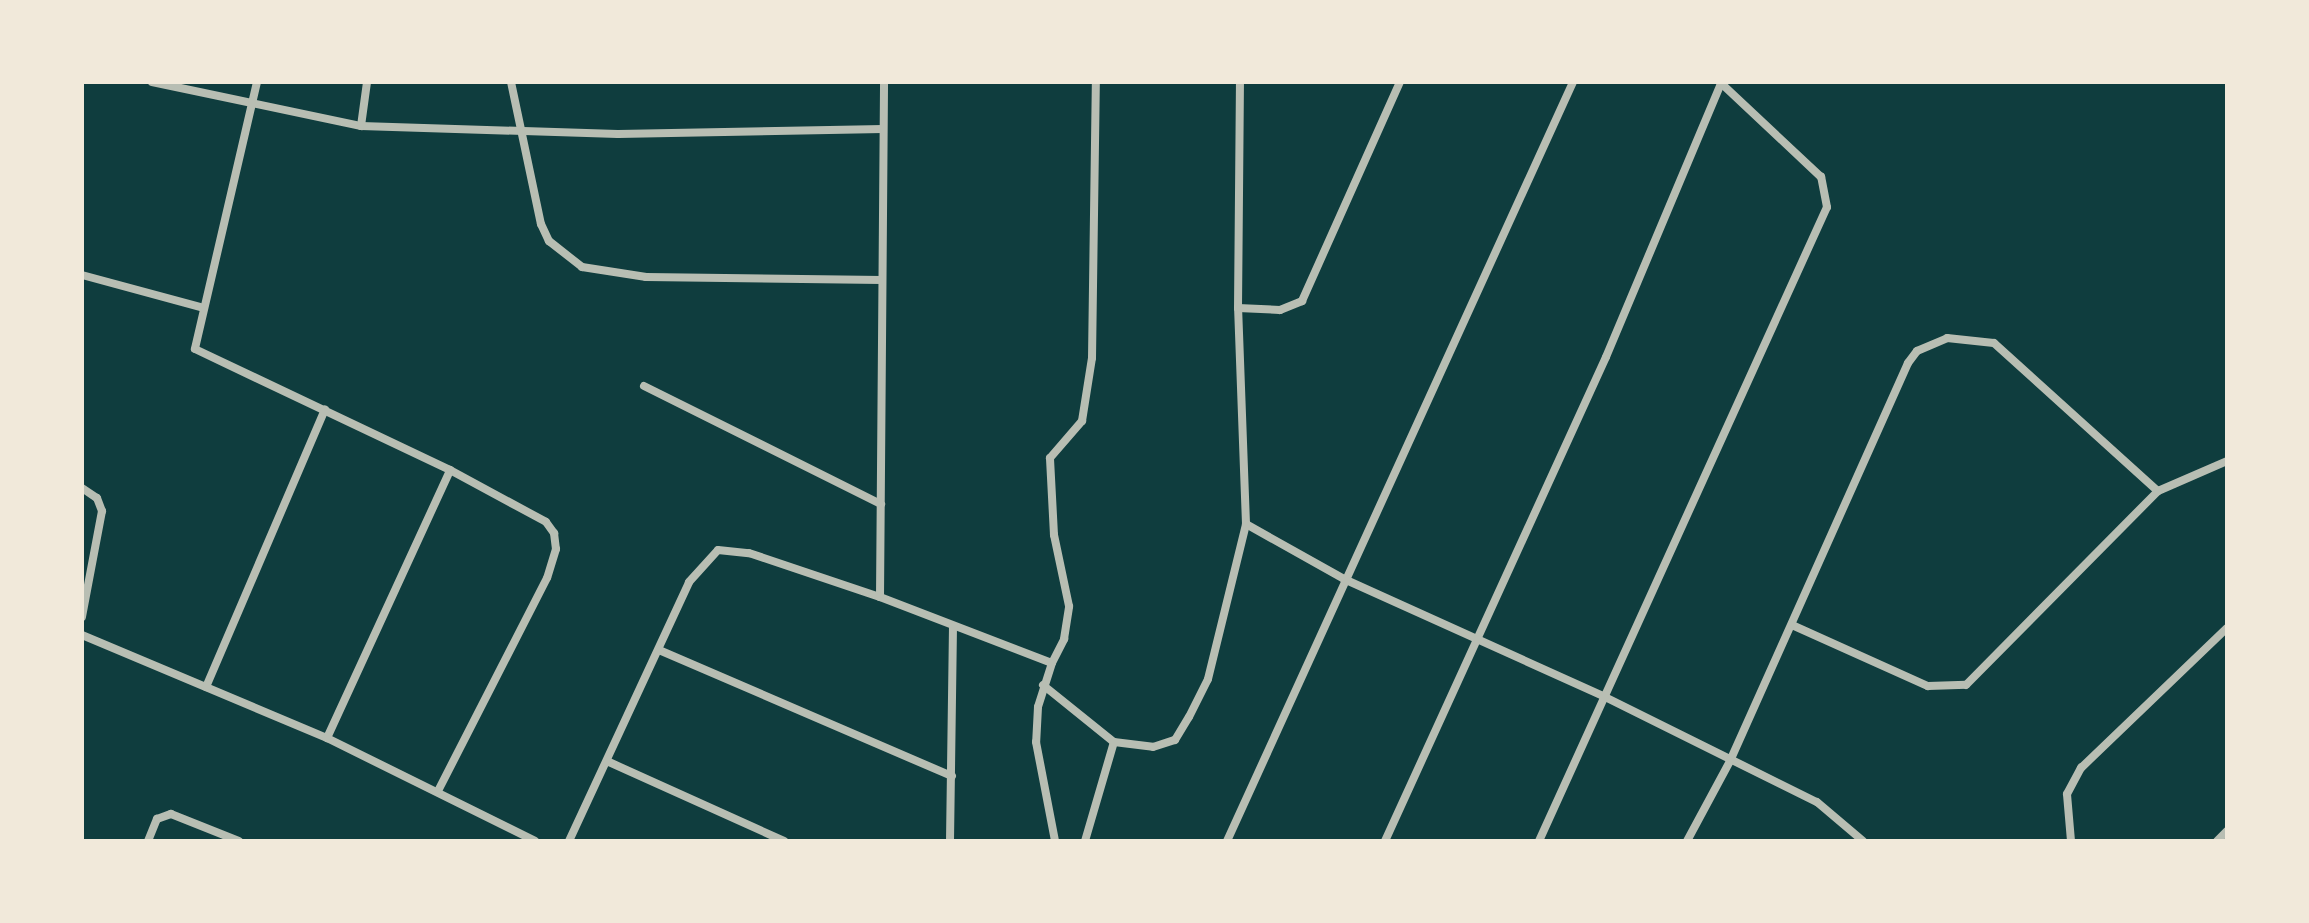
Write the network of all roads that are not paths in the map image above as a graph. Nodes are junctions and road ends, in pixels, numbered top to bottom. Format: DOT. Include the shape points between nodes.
graph roads {
  1 [pos="152,82"];
  2 [pos="257,82"];
  3 [pos="367,82"];
  4 [pos="511,82"];
  5 [pos="884,82"];
  6 [pos="1096,82"];
  7 [pos="1240,82"];
  8 [pos="1400,82"];
  9 [pos="1573,82"];
  10 [pos="1721,82"];
  11 [pos="251,104"];
  12 [pos="361,126"];
  13 [pos="883,129"];
  14 [pos="519,133"];
  15 [pos="82,275"];
  16 [pos="882,280"];
  17 [pos="201,307"];
  18 [pos="1238,308"];
  19 [pos="644,386"];
  20 [pos="325,409"];
  21 [pos="2227,461"];
  22 [pos="450,470"];
  23 [pos="82,488"];
  24 [pos="2158,491"];
  25 [pos="881,504"];
  26 [pos="1246,524"];
  27 [pos="1344,579"];
  28 [pos="880,597"];
  29 [pos="82,617"];
  30 [pos="1792,625"];
  31 [pos="953,626"];
  32 [pos="2227,628"];
  33 [pos="82,635"];
  34 [pos="1478,640"];
  35 [pos="659,650"];
  36 [pos="1052,663"];
  37 [pos="1043,685"];
  38 [pos="206,687"];
  39 [pos="1603,696"];
  40 [pos="327,738"];
  41 [pos="1114,742"];
  42 [pos="1730,761"];
  43 [pos="609,762"];
  44 [pos="952,776"];
  45 [pos="438,791"];
  46 [pos="2227,831"];
  47 [pos="148,841"];
  48 [pos="239,841"];
  49 [pos="535,841"];
  50 [pos="569,841"];
  51 [pos="784,841"];
  52 [pos="950,841"];
  53 [pos="1055,841"];
  54 [pos="1085,841"];
  55 [pos="1227,841"];
  56 [pos="1385,841"];
  57 [pos="1539,841"];
  58 [pos="1687,841"];
  59 [pos="1863,841"];
  60 [pos="2071,841"];
  61 [pos="2217,841"];
  1 -- 11 [label="street"];
  2 -- 11 [label="street"];
  3 -- 12 [label="street"];
  4 -- 14 [label="street"];
  5 -- 13 [label="street"];
  6 -- 36 [label="street" via="1092,358 1082,421 1050,458 1054,535 1069,606 1064,639"];
  7 -- 18 [label="street"];
  8 -- 18 [label="street" via="1302,301 1280,310"];
  9 -- 27 [label="street"];
  10 -- 34 [label="street" via="1606,357"];
  10 -- 39 [label="street" via="1821,177 1827,207"];
  11 -- 12 [label="street"];
  11 -- 17 [label="street"];
  12 -- 14 [label="street"];
  13 -- 14 [label="street"];
  13 -- 16 [label="street"];
  14 -- 16 [label="street" via="541,224 549,241 582,267 646,277"];
  15 -- 17 [label="street"];
  16 -- 25 [label="street"];
  17 -- 20 [label="street" via="193,341 197,350"];
  18 -- 26 [label="street"];
  19 -- 25 [label="street"];
  20 -- 22 [label="street"];
  20 -- 38 [label="street"];
  21 -- 24 [label="street"];
  22 -- 40 [label="street"];
  22 -- 45 [label="street" via="546,522 556,549 547,578"];
  23 -- 29 [label="street" via="97,498 102,511"];
  24 -- 30 [label="street" via="1966,685 1928,686"];
  24 -- 30 [label="street" via="1994,343 1966,337 1931,343 1908,363"];
  25 -- 28 [label="street"];
  26 -- 27 [label="street"];
  26 -- 41 [label="street" via="1208,679 1189,717 1175,740 1153,747"];
  27 -- 34 [label="street"];
  27 -- 55 [label="street"];
  28 -- 31 [label="street"];
  28 -- 35 [label="street" via="723,548 697,567"];
  30 -- 42 [label="street"];
  31 -- 36 [label="street"];
  31 -- 44 [label="street"];
  32 -- 60 [label="street" via="2081,768 2067,794"];
  33 -- 38 [label="street"];
  34 -- 39 [label="street"];
  34 -- 56 [label="street"];
  35 -- 43 [label="street"];
  35 -- 44 [label="street"];
  36 -- 37 [label="street"];
  37 -- 41 [label="street"];
  37 -- 53 [label="street" via="1036,742"];
  38 -- 40 [label="street"];
  39 -- 42 [label="street"];
  39 -- 57 [label="street"];
  40 -- 45 [label="street"];
  41 -- 54 [label="street"];
  42 -- 58 [label="street"];
  42 -- 59 [label="street" via="1817,802"];
  43 -- 50 [label="street"];
  43 -- 51 [label="street"];
  44 -- 52 [label="street"];
  45 -- 49 [label="street"];
  46 -- 61 [label="street"];
  47 -- 48 [label="street" via="157,819 171,814"];
}
